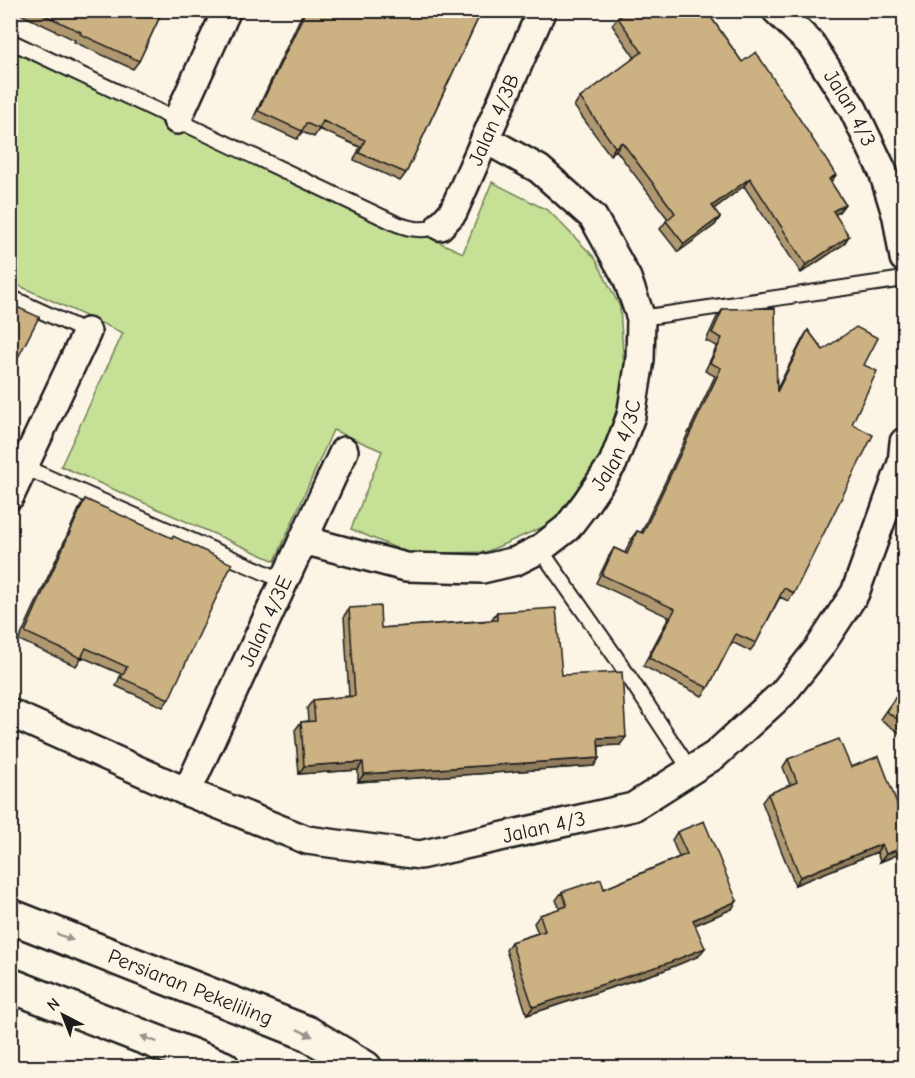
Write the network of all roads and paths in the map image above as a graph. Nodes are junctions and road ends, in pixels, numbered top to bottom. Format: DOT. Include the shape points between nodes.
graph roads {
  1 [pos="227,10"];
  2 [pos="542,10"];
  3 [pos="776,10"];
  4 [pos="10,41"];
  5 [pos="177,120"];
  6 [pos="485,139"];
  7 [pos="440,226"];
  8 [pos="904,258"];
  9 [pos="904,279"];
  10 [pos="10,297"];
  11 [pos="641,318"];
  12 [pos="87,332"];
  13 [pos="904,442"];
  14 [pos="344,451"];
  15 [pos="24,467"];
  16 [pos="10,496"];
  17 [pos="303,540"];
  18 [pos="540,549"];
  19 [pos="284,581"];
  20 [pos="10,713"];
  21 [pos="691,771"];
  22 [pos="187,792"];
  23 [pos="10,916"];
  24 [pos="10,984"];
  25 [pos="223,1068"];
  26 [pos="365,1068"];
  1 -- 5 [label="street"];
  2 -- 6 [label="street, Jalan 4/3B"];
  3 -- 8 [label="street, Jalan 4/3" via="811,44 853,109 883,172"];
  4 -- 5 [label="lane"];
  5 -- 7 [label="lane" via="397,224 412,230"];
  6 -- 7 [label="street, Jalan 4/3B" via="453,212"];
  6 -- 11 [label="street, Jalan 4/3C" via="538,169 593,217 627,278"];
  9 -- 11 [label="lane"];
  10 -- 12 [label="lane"];
  11 -- 18 [label="street, Jalan 4/3C" via="640,360 631,416 613,463 567,528"];
  12 -- 15 [label="street"];
  13 -- 21 [label="street, Jalan 4/3" via="902,463 855,593 783,693 715,755"];
  14 -- 17 [label="street, Jalan 4/3E"];
  15 -- 16 [label="street"];
  15 -- 19 [label="lane"];
  17 -- 18 [label="street, Jalan 4/3C" via="406,567 482,569 516,561"];
  17 -- 19 [label="street, Jalan 4/3E"];
  18 -- 21 [label="lane"];
  19 -- 22 [label="street, Jalan 4/3E"];
  20 -- 22 [label="street, Jalan 4/3"];
  21 -- 22 [label="street, Jalan 4/3" via="633,807 420,855 307,840"];
  23 -- 26 [label="main road, Persiaran Pekeliling, one-way" via="307,1033"];
  25 -- 24 [label="main road, one-way"];
}
